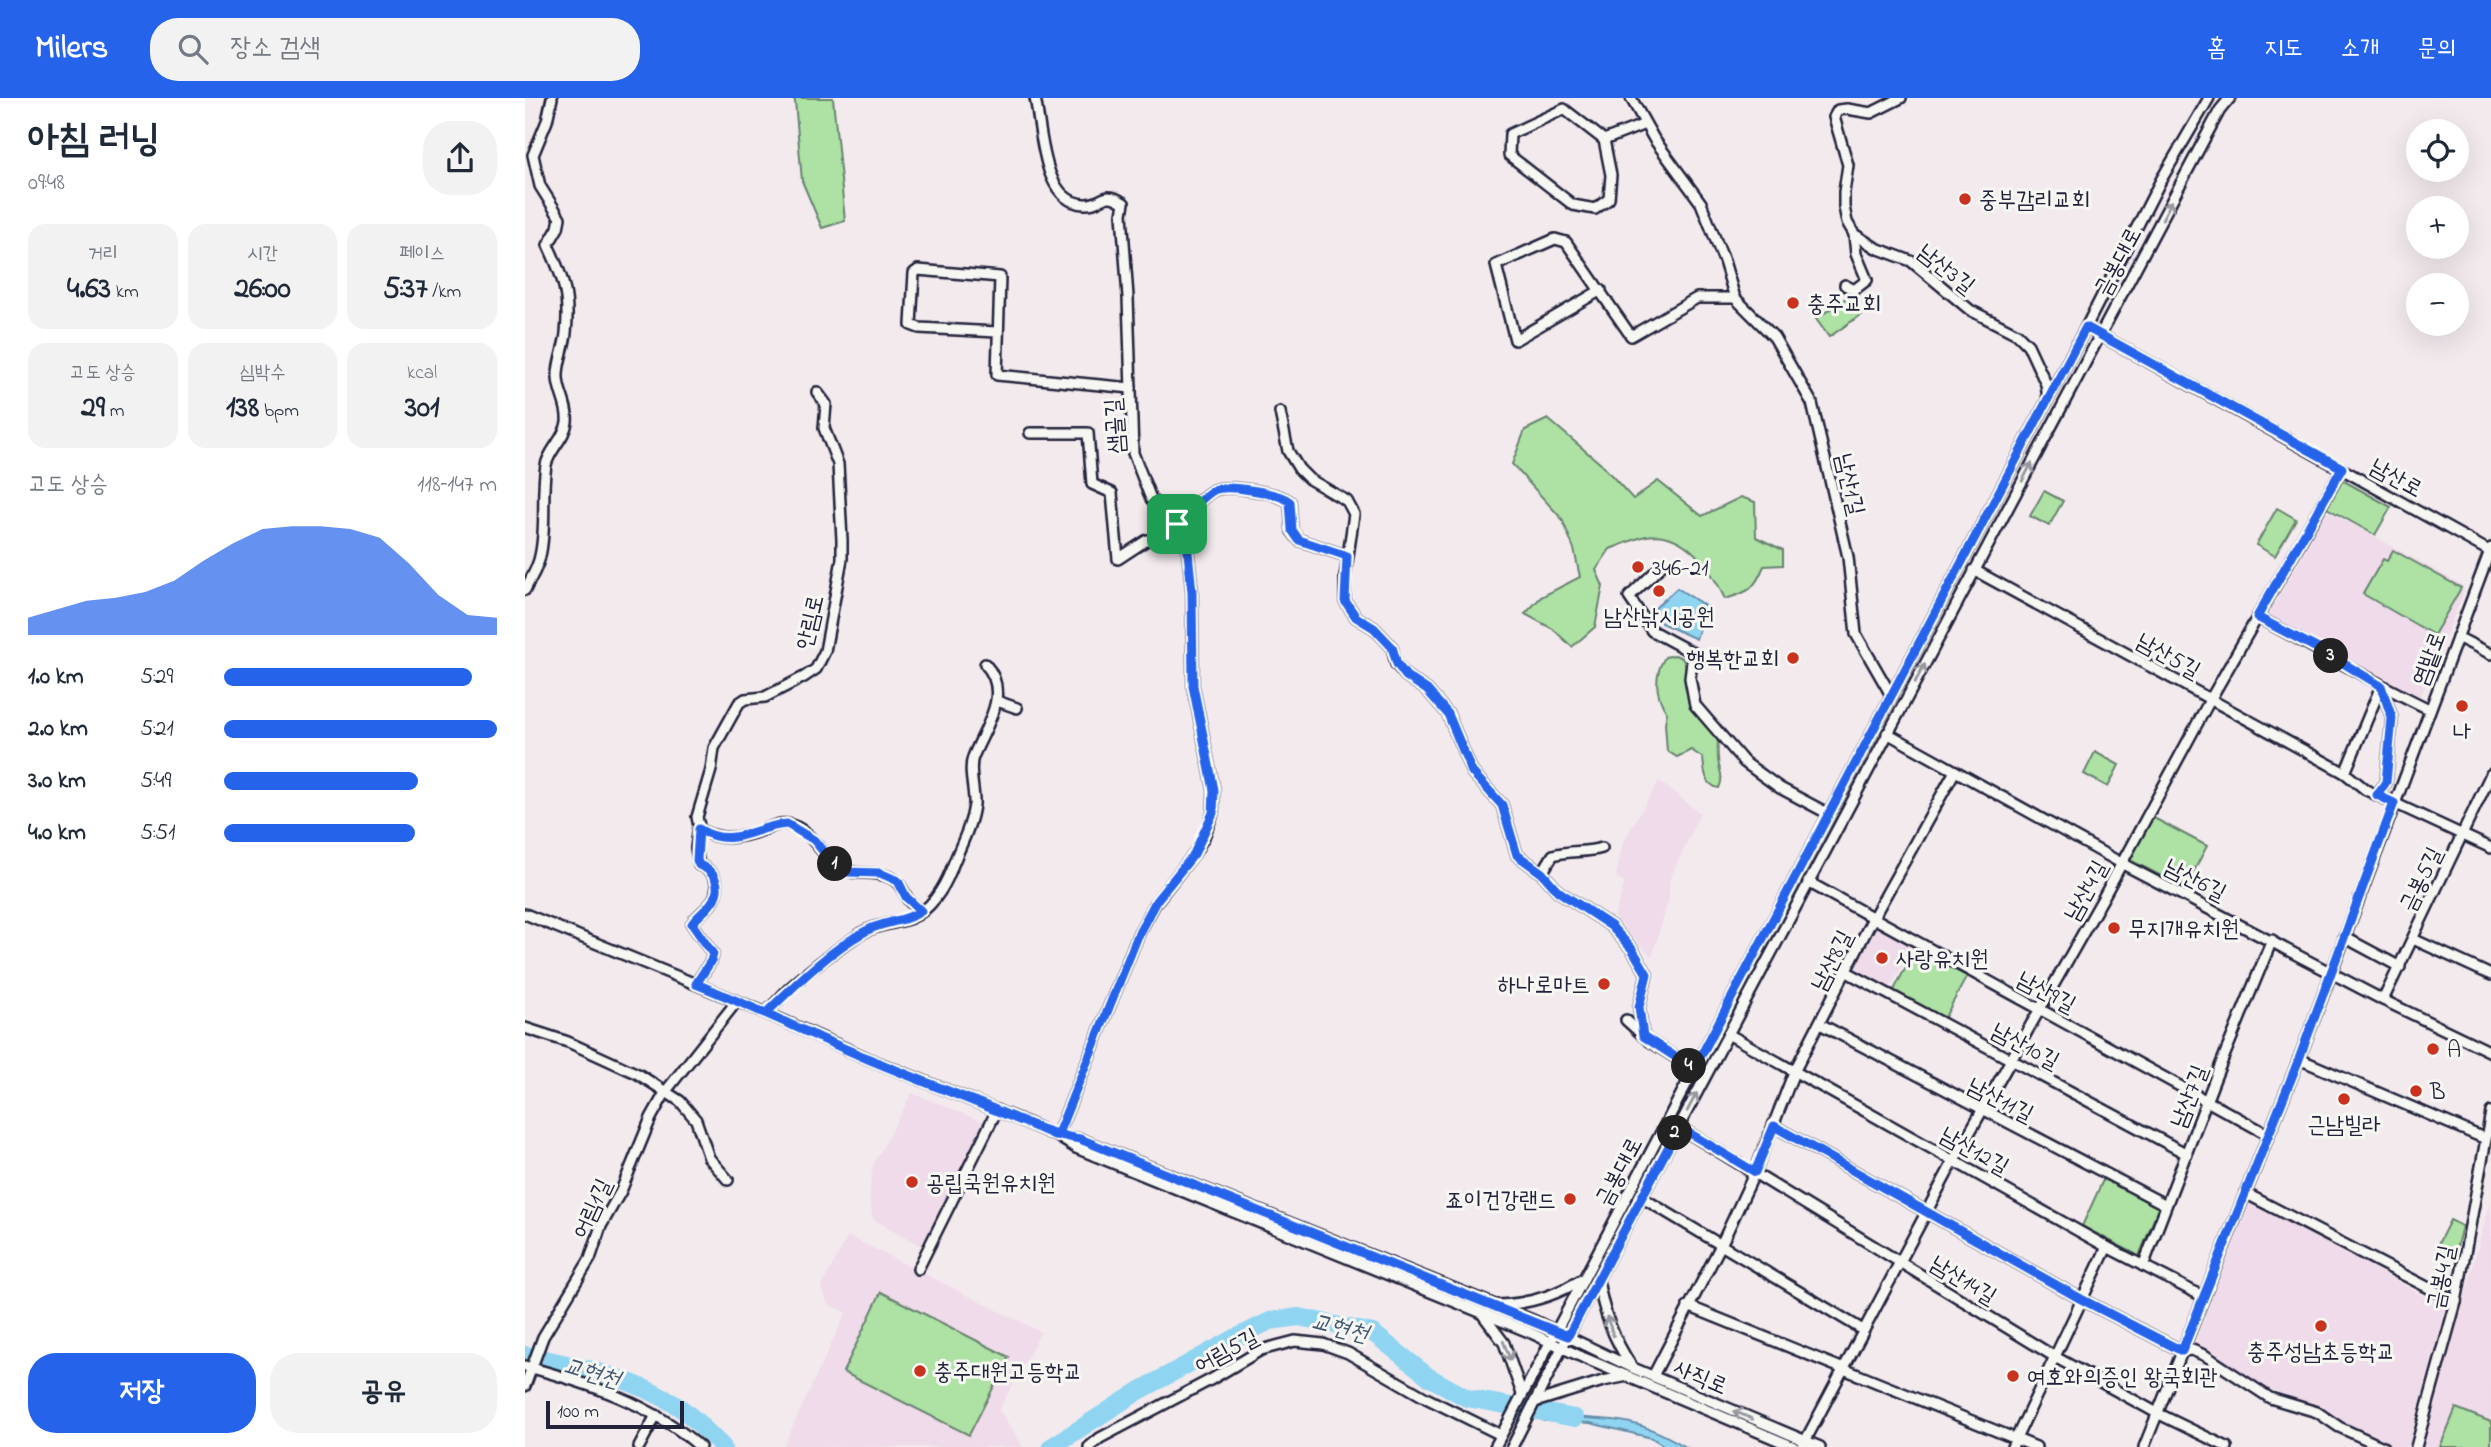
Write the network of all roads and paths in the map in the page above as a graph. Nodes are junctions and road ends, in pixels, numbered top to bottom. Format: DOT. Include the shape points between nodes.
graph roads {
  1 [pos="552,98"];
  2 [pos="1035,98"];
  3 [pos="1901,98"];
  4 [pos="2209,98"];
  5 [pos="2230,98"];
  6 [pos="1629,99"];
  7 [pos="1645,124"];
  8 [pos="1604,140"];
  9 [pos="1854,234"];
  10 [pos="1845,285"];
  11 [pos="1601,290"];
  12 [pos="1735,298"];
  13 [pos="2086,327"];
  14 [pos="997,332"];
  15 [pos="2100,335"];
  16 [pos="1131,388"];
  17 [pos="817,391"];
  18 [pos="2048,399"];
  19 [pos="1280,412"];
  20 [pos="1030,433"];
  21 [pos="2342,468"];
  22 [pos="1177,524"];
  23 [pos="1147,540"];
  24 [pos="2491,550"];
  25 [pos="1347,556"];
  26 [pos="1660,567"];
  27 [pos="1975,570"];
  28 [pos="525,590"];
  29 [pos="2257,617"];
  30 [pos="2457,637"];
  31 [pos="2491,654"];
  32 [pos="985,664"];
  33 [pos="2381,686"];
  34 [pos="1891,695"];
  35 [pos="2210,700"];
  36 [pos="997,701"];
  37 [pos="1017,708"];
  38 [pos="2429,709"];
  39 [pos="1887,733"];
  40 [pos="1955,771"];
  41 [pos="2345,773"];
  42 [pos="2491,775"];
  43 [pos="2377,795"];
  44 [pos="2394,803"];
  45 [pos="1829,814"];
  46 [pos="699,829"];
  47 [pos="2464,833"];
  48 [pos="1602,848"];
  49 [pos="2491,848"];
  50 [pos="2122,863"];
  51 [pos="1542,873"];
  52 [pos="1808,882"];
  53 [pos="921,911"];
  54 [pos="525,914"];
  55 [pos="1873,918"];
  56 [pos="2344,937"];
  57 [pos="2413,939"];
  58 [pos="2272,940"];
  59 [pos="2400,967"];
  60 [pos="1847,972"];
  61 [pos="2331,972"];
  62 [pos="2491,975"];
  63 [pos="696,984"];
  64 [pos="2383,1000"];
  65 [pos="737,1001"];
  66 [pos="2040,1009"];
  67 [pos="766,1013"];
  68 [pos="1626,1020"];
  69 [pos="1820,1024"];
  70 [pos="525,1028"];
  71 [pos="1728,1034"];
  72 [pos="1643,1036"];
  73 [pos="2491,1052"];
  74 [pos="2010,1058"];
  75 [pos="2299,1059"];
  76 [pos="1694,1069"];
  77 [pos="1794,1072"];
  78 [pos="666,1091"];
  79 [pos="2208,1100"];
  80 [pos="997,1110"];
  81 [pos="1982,1111"];
  82 [pos="2491,1112"];
  83 [pos="1774,1126"];
  84 [pos="1679,1127"];
  85 [pos="2267,1134"];
  86 [pos="1057,1136"];
  87 [pos="2486,1139"];
  88 [pos="2187,1154"];
  89 [pos="1954,1160"];
  90 [pos="1755,1172"];
  91 [pos="728,1180"];
  92 [pos="2245,1193"];
  93 [pos="1641,1197"];
  94 [pos="2165,1205"];
  95 [pos="1927,1212"];
  96 [pos="1721,1245"];
  97 [pos="2107,1247"];
  98 [pos="1900,1262"];
  99 [pos="2143,1266"];
  100 [pos="918,1269"];
  101 [pos="1582,1279"];
  102 [pos="1598,1279"];
  103 [pos="2204,1297"];
  104 [pos="2081,1299"];
  105 [pos="2456,1302"];
  106 [pos="1492,1305"];
  107 [pos="1688,1306"];
  108 [pos="1482,1313"];
  109 [pos="1555,1330"];
  110 [pos="1863,1331"];
  111 [pos="1568,1336"];
  112 [pos="1549,1341"];
  113 [pos="1563,1348"];
  114 [pos="2182,1351"];
  115 [pos="2055,1357"];
  116 [pos="531,1364"];
  117 [pos="1843,1368"];
  118 [pos="1631,1372"];
  119 [pos="1653,1376"];
  120 [pos="525,1386"];
  121 [pos="1522,1394"];
  122 [pos="1535,1402"];
  123 [pos="2157,1413"];
  124 [pos="656,1415"];
  125 [pos="1501,1435"];
  126 [pos="2015,1443"];
  127 [pos="1513,1444"];
  128 [pos="1804,1444"];
  129 [pos="639,1447"];
  130 [pos="700,1447"];
  131 [pos="1089,1447"];
  132 [pos="1495,1447"];
  133 [pos="1794,1447"];
  134 [pos="1820,1447"];
  135 [pos="2036,1447"];
  136 [pos="2144,1447"];
  137 [pos="2227,1447"];
  138 [pos="2383,1447"];
  139 [pos="2416,1447"];
  1 -- 28 [label="street" via="533,155 540,186 560,218 548,245 565,285 566,333 558,375 567,423 547,461 541,555"];
  2 -- 16 [label="street, 샘골길" via="1048,169 1062,195 1083,204 1104,197 1124,204"];
  3 -- 9 [label="street" via="1871,113 1847,109 1838,110 1834,117 1848,165 1844,207"];
  4 -- 13 [label="street, 금봉대로"];
  15 -- 5 [label="street, 금봉대로, one-way"];
  6 -- 7 [label="street, 남산1길"];
  7 -- 8 [label="street"];
  7 -- 12 [label="street, 남산1길" via="1700,203"];
  8 -- 8 [label="street" via="1611,175 1609,199 1595,209 1573,205 1509,155 1510,134 1564,109"];
  9 -- 10 [label="street" via="1867,281 1854,290"];
  9 -- 18 [label="street, 남산3길" via="1912,261 1970,310 2017,334 2028,345"];
  11 -- 11 [label="street" via="1566,242 1555,239 1496,265 1515,340"];
  11 -- 12 [label="street" via="1631,336 1696,298"];
  12 -- 34 [label="street, 남산1길" via="1774,337 1812,403 1848,557 1856,634"];
  13 -- 15 [label="street, 남산로"];
  13 -- 18 [label="street, 금봉대로"];
  14 -- 14 [label="street" via="1000,277 914,273 911,325"];
  14 -- 16 [label="street" via="995,372 1000,376"];
  15 -- 21 [label="street, 남산로"];
  27 -- 15 [label="street, 금봉대로, one-way"];
  16 -- 22 [label="street, 샘골길" via="1133,453 1151,499"];
  17 -- 46 [label="street, 안림로" via="826,404 824,428 838,464 842,549 825,651 816,669 804,677 765,697 739,703 714,748 697,817"];
  18 -- 34 [label="street, 금봉대로"];
  19 -- 25 [label="street" via="1288,451 1299,469 1347,501 1354,514"];
  20 -- 23 [label="street" via="1088,433 1092,484 1112,493 1118,559"];
  21 -- 24 [label="street, 남산로"];
  21 -- 29 [label="street, 남산4길"];
  22 -- 25 [label="street" via="1215,490 1265,493 1290,502 1292,530 1299,540"];
  22 -- 86 [label="street, 샘골길" via="1186,533 1193,686 1214,790 1213,813 1194,854 1156,901 1139,933"];
  24 -- 30 [label="street, 염밭로"];
  25 -- 51 [label="street" via="1345,601 1356,617 1392,647 1406,676 1427,690 1448,714 1472,772 1502,805 1517,855"];
  26 -- 45 [label="street" via="1629,597 1652,631 1693,653 1690,678 1695,705 1744,762"];
  27 -- 35 [label="street, 남산5길"];
  39 -- 27 [label="street, 금봉대로, one-way"];
  29 -- 33 [label="street"];
  29 -- 35 [label="street, 남산4길"];
  30 -- 31 [label="street"];
  30 -- 38 [label="street, 염밭로"];
  32 -- 36 [label="street" via="996,680"];
  33 -- 38 [label="street"];
  33 -- 41 [label="street"];
  33 -- 43 [label="street" via="2392,718 2386,782"];
  34 -- 45 [label="street, 금봉대로"];
  35 -- 41 [label="street, 남산5길"];
  35 -- 50 [label="street, 남산4길"];
  36 -- 37 [label="street"];
  36 -- 53 [label="street" via="973,758 971,821 942,887"];
  38 -- 44 [label="street, 염밭로"];
  39 -- 40 [label="street, 남산6길"];
  39 -- 52 [label="street, 금봉대로"];
  40 -- 50 [label="street, 남산6길"];
  40 -- 55 [label="street, 남산8길"];
  41 -- 43 [label="street, 남산5길"];
  42 -- 47 [label="street, 금봉5길"];
  43 -- 44 [label="street, 남산5길"];
  44 -- 47 [label="street, 남산5길"];
  44 -- 56 [label="street, 염밭로"];
  45 -- 76 [label="street, 금봉대로"];
  46 -- 53 [label="street" via="714,837 736,837 787,824 814,840 846,872 880,873 898,881"];
  46 -- 63 [label="street, 안림로" via="697,860 713,874 717,891 692,924 713,954"];
  47 -- 49 [label="street, 남산5길"];
  47 -- 57 [label="street, 금봉5길"];
  48 -- 51 [label="street" via="1553,855"];
  50 -- 58 [label="street, 남산6길"];
  50 -- 66 [label="street, 남산4길"];
  51 -- 72 [label="street" via="1558,891 1611,926 1632,949 1647,974 1639,1007"];
  52 -- 55 [label="street, 남산9길"];
  52 -- 71 [label="street, 금봉대로"];
  53 -- 67 [label="street" via="862,933 792,986"];
  54 -- 63 [label="street"];
  55 -- 60 [label="street, 남산8길"];
  55 -- 66 [label="street, 남산9길"];
  56 -- 59 [label="street"];
  56 -- 61 [label="street, 염밭로"];
  57 -- 59 [label="street, 금봉5길"];
  57 -- 62 [label="street"];
  58 -- 61 [label="street, 남산6길"];
  58 -- 79 [label="street, 남산7길"];
  59 -- 64 [label="street, 금봉5길"];
  60 -- 69 [label="street, 남산8길"];
  60 -- 74 [label="street, 남산10길"];
  61 -- 64 [label="street, 남산6길"];
  61 -- 75 [label="street, 염밭로"];
  63 -- 65 [label="street"];
  64 -- 73 [label="street, 남산6길"];
  65 -- 67 [label="street"];
  65 -- 78 [label="street, 어림1길"];
  66 -- 74 [label="street, 남산4길"];
  66 -- 79 [label="street, 남산9길"];
  67 -- 80 [label="street"];
  68 -- 72 [label="street"];
  69 -- 77 [label="street, 남산8길"];
  69 -- 81 [label="street, 남산11길"];
  70 -- 78 [label="street" via="592,1053"];
  71 -- 77 [label="street, 남산12길"];
  84 -- 71 [label="street, 금봉대로, one-way"];
  72 -- 76 [label="street"];
  74 -- 81 [label="street, 남산4길"];
  74 -- 88 [label="street, 남산10길"];
  75 -- 85 [label="street, 염밭로"];
  75 -- 87 [label="street"];
  76 -- 101 [label="street, 금봉대로"];
  77 -- 83 [label="street, 남산8길"];
  77 -- 89 [label="street, 남산12길"];
  78 -- 91 [label="street" via="696,1120 709,1158"];
  78 -- 116 [label="street, 어림1길" via="601,1226 590,1259"];
  79 -- 85 [label="street, 남산9길"];
  79 -- 88 [label="street, 남산7길"];
  80 -- 86 [label="street"];
  80 -- 100 [label="street"];
  81 -- 89 [label="street, 남산4길"];
  81 -- 94 [label="street, 남산11길"];
  82 -- 87 [label="street, 금봉4길"];
  83 -- 90 [label="street, 남산8길"];
  83 -- 95 [label="street"];
  84 -- 90 [label="street, 남산14길"];
  84 -- 93 [label="street, 금봉대로"];
  85 -- 92 [label="street, 염밭로"];
  86 -- 106 [label="street" via="1080,1139"];
  86 -- 108 [label="street" via="1076,1148"];
  87 -- 105 [label="street, 금봉4길"];
  88 -- 94 [label="street, 남산7길"];
  89 -- 95 [label="street, 남산4길"];
  89 -- 97 [label="street, 남산12길"];
  90 -- 96 [label="street"];
  90 -- 98 [label="street, 남산14길"];
  92 -- 103 [label="street, 염밭로"];
  92 -- 105 [label="street"];
  93 -- 96 [label="street"];
  93 -- 102 [label="street, 금봉대로"];
  94 -- 99 [label="street, 남산7길"];
  95 -- 98 [label="street, 남산4길"];
  95 -- 104 [label="street"];
  96 -- 107 [label="street"];
  96 -- 110 [label="street"];
  97 -- 99 [label="street, 남산12길"];
  97 -- 104 [label="street"];
  98 -- 110 [label="street, 남산4길"];
  98 -- 115 [label="street, 남산14길"];
  99 -- 103 [label="street, 남산12길"];
  101 -- 106 [label="street" via="1557,1294 1520,1304"];
  101 -- 109 [label="street, 금봉대로"];
  102 -- 111 [label="street, 금봉대로"];
  118 -- 102 [label="street, one-way" via="1615,1342"];
  103 -- 114 [label="street, 염밭로"];
  104 -- 114 [label="street"];
  104 -- 115 [label="street"];
  105 -- 139 [label="street, 금봉4길"];
  106 -- 109 [label="street"];
  107 -- 117 [label="street"];
  107 -- 119 [label="street"];
  108 -- 112 [label="street"];
  108 -- 121 [label="street, one-way" via="1504,1343"];
  109 -- 111 [label="street"];
  109 -- 112 [label="street, 금봉대로"];
  110 -- 117 [label="street, 남산4길"];
  111 -- 113 [label="street, 금봉대로"];
  111 -- 118 [label="street, 사직로"];
  112 -- 113 [label="street"];
  112 -- 121 [label="street, 금봉대로"];
  113 -- 118 [label="street, 사직로"];
  113 -- 122 [label="street, 금봉대로"];
  114 -- 123 [label="street, 염밭로"];
  114 -- 138 [label="street" via="2206,1356 2270,1398 2318,1412"];
  115 -- 123 [label="street, 남산14길"];
  115 -- 126 [label="street"];
  116 -- 120 [label="street"];
  116 -- 124 [label="street" via="613,1393"];
  117 -- 126 [label="street"];
  117 -- 128 [label="street, 남산4길"];
  118 -- 119 [label="street, 사직로"];
  118 -- 122 [label="street"];
  118 -- 133 [label="street, 사직로"];
  128 -- 119 [label="street, 사직로, one-way"];
  121 -- 125 [label="street, 금봉대로"];
  122 -- 127 [label="street, 금봉대로"];
  123 -- 136 [label="street, 염밭로"];
  123 -- 137 [label="street, 남산14길"];
  124 -- 129 [label="street"];
  124 -- 130 [label="street"];
  125 -- 131 [label="street, 어림5길" via="1348,1353 1295,1341 1261,1350"];
  125 -- 132 [label="street, 금봉대로"];
  126 -- 135 [label="street"];
  128 -- 134 [label="street, 사직로"];
}
